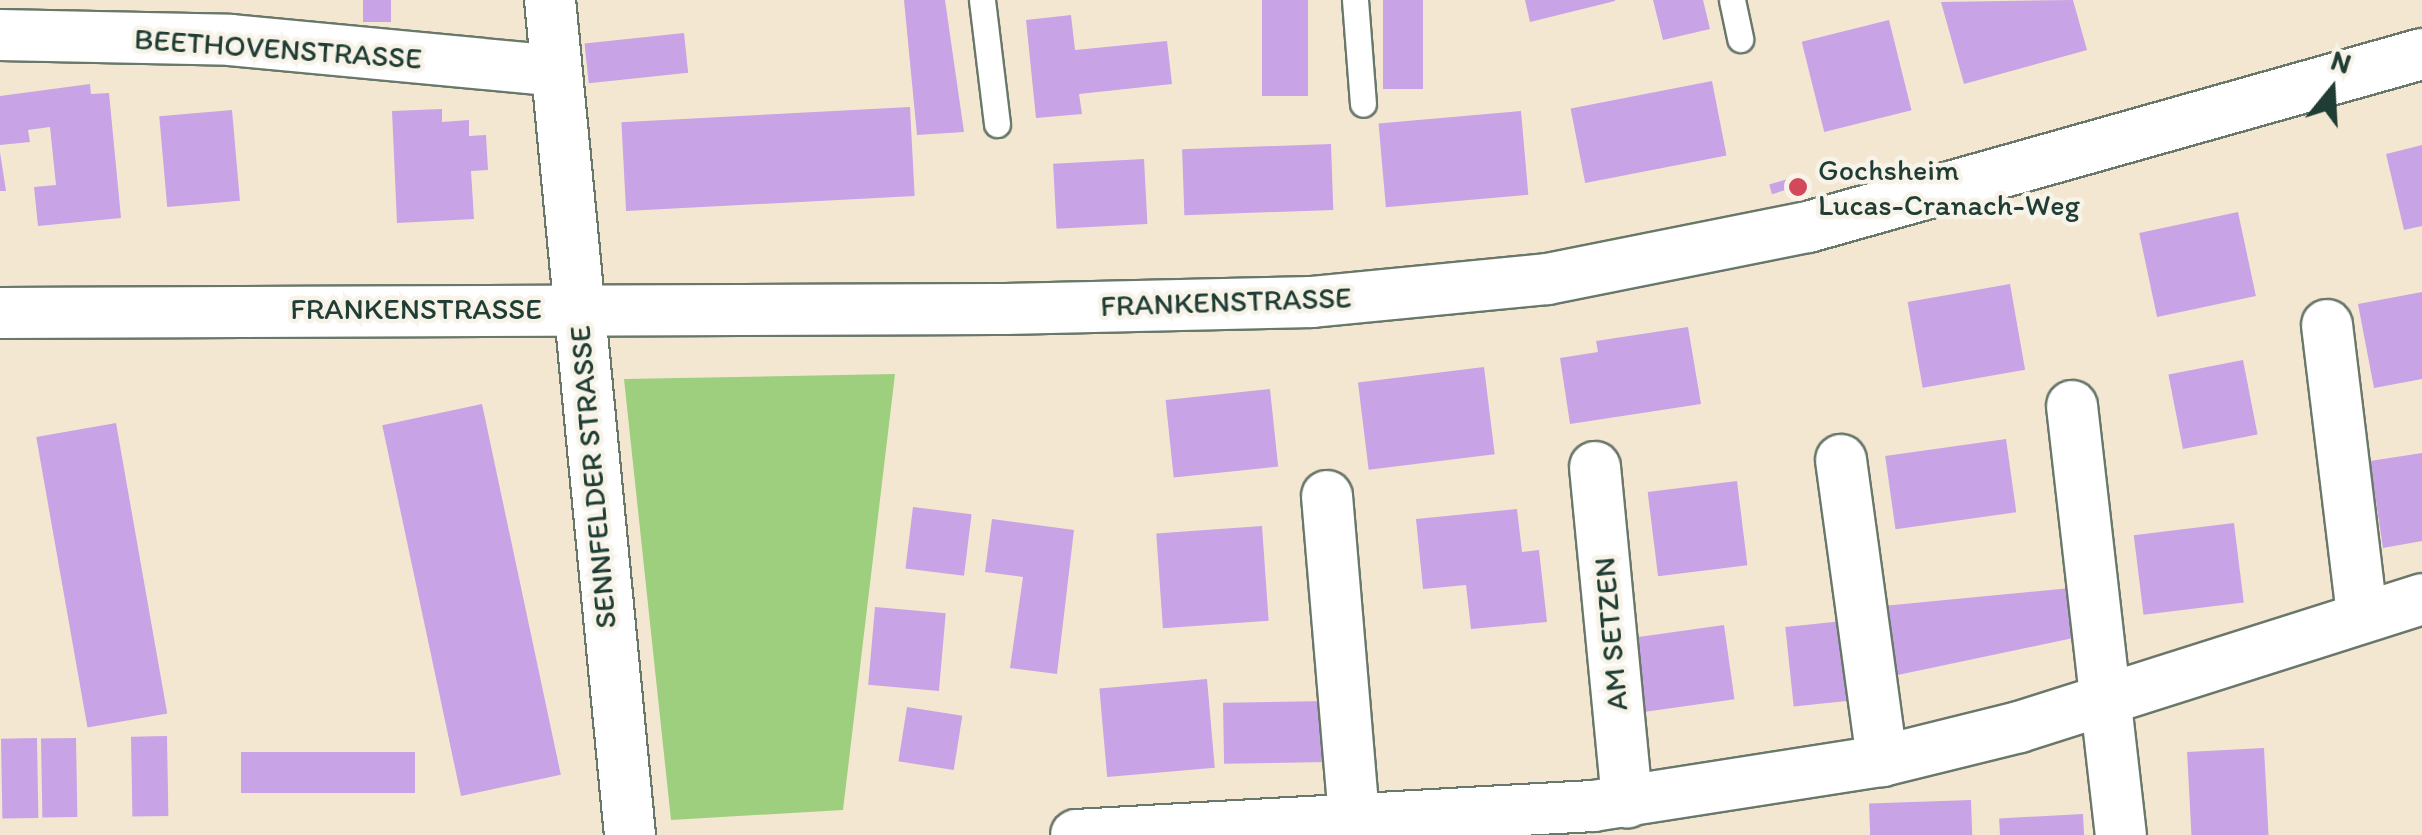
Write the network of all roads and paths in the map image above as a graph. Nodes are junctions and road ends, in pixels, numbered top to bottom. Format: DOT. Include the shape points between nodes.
graph roads {
  1 [pos="550,0"];
  2 [pos="982,0"];
  3 [pos="1354,0"];
  4 [pos="1732,0"];
  5 [pos="0,35"];
  6 [pos="1740,38"];
  7 [pos="2422,54"];
  8 [pos="555,71"];
  9 [pos="1363,104"];
  10 [pos="996,124"];
  11 [pos="579,308"];
  12 [pos="0,314"];
  13 [pos="2327,326"];
  14 [pos="2072,406"];
  15 [pos="1840,460"];
  16 [pos="1595,466"];
  17 [pos="1327,496"];
  18 [pos="2422,599"];
  19 [pos="2362,615"];
  20 [pos="2112,697"];
  21 [pos="1882,761"];
  22 [pos="1627,802"];
  23 [pos="1354,820"];
  24 [pos="630,835"];
  25 [pos="1076,835"];
  26 [pos="2121,835"];
  1 -- 8 [label="street, SENNFELDER STRASSE"];
  2 -- 10 [label="lane"];
  3 -- 9 [label="lane"];
  4 -- 6 [label="lane"];
  5 -- 8 [label="street, BEETHOVENSTRASSE" via="230,40"];
  7 -- 11 [label="street, FRANKENSTRASSE" via="1808,228 1547,279 1312,302"];
  8 -- 11 [label="street, SENNFELDER STRASSE"];
  11 -- 12 [label="street, FRANKENSTRASSE"];
  11 -- 24 [label="street, SENNFELDER STRASSE"];
  13 -- 19 [label="street"];
  14 -- 20 [label="street"];
  15 -- 21 [label="street"];
  16 -- 22 [label="street, AM SETZEN"];
  17 -- 23 [label="street"];
  18 -- 19 [label="street"];
  19 -- 20 [label="street"];
  20 -- 21 [label="street"];
  20 -- 26 [label="street"];
  21 -- 22 [label="street"];
  22 -- 23 [label="street"];
  23 -- 25 [label="street"];
}
